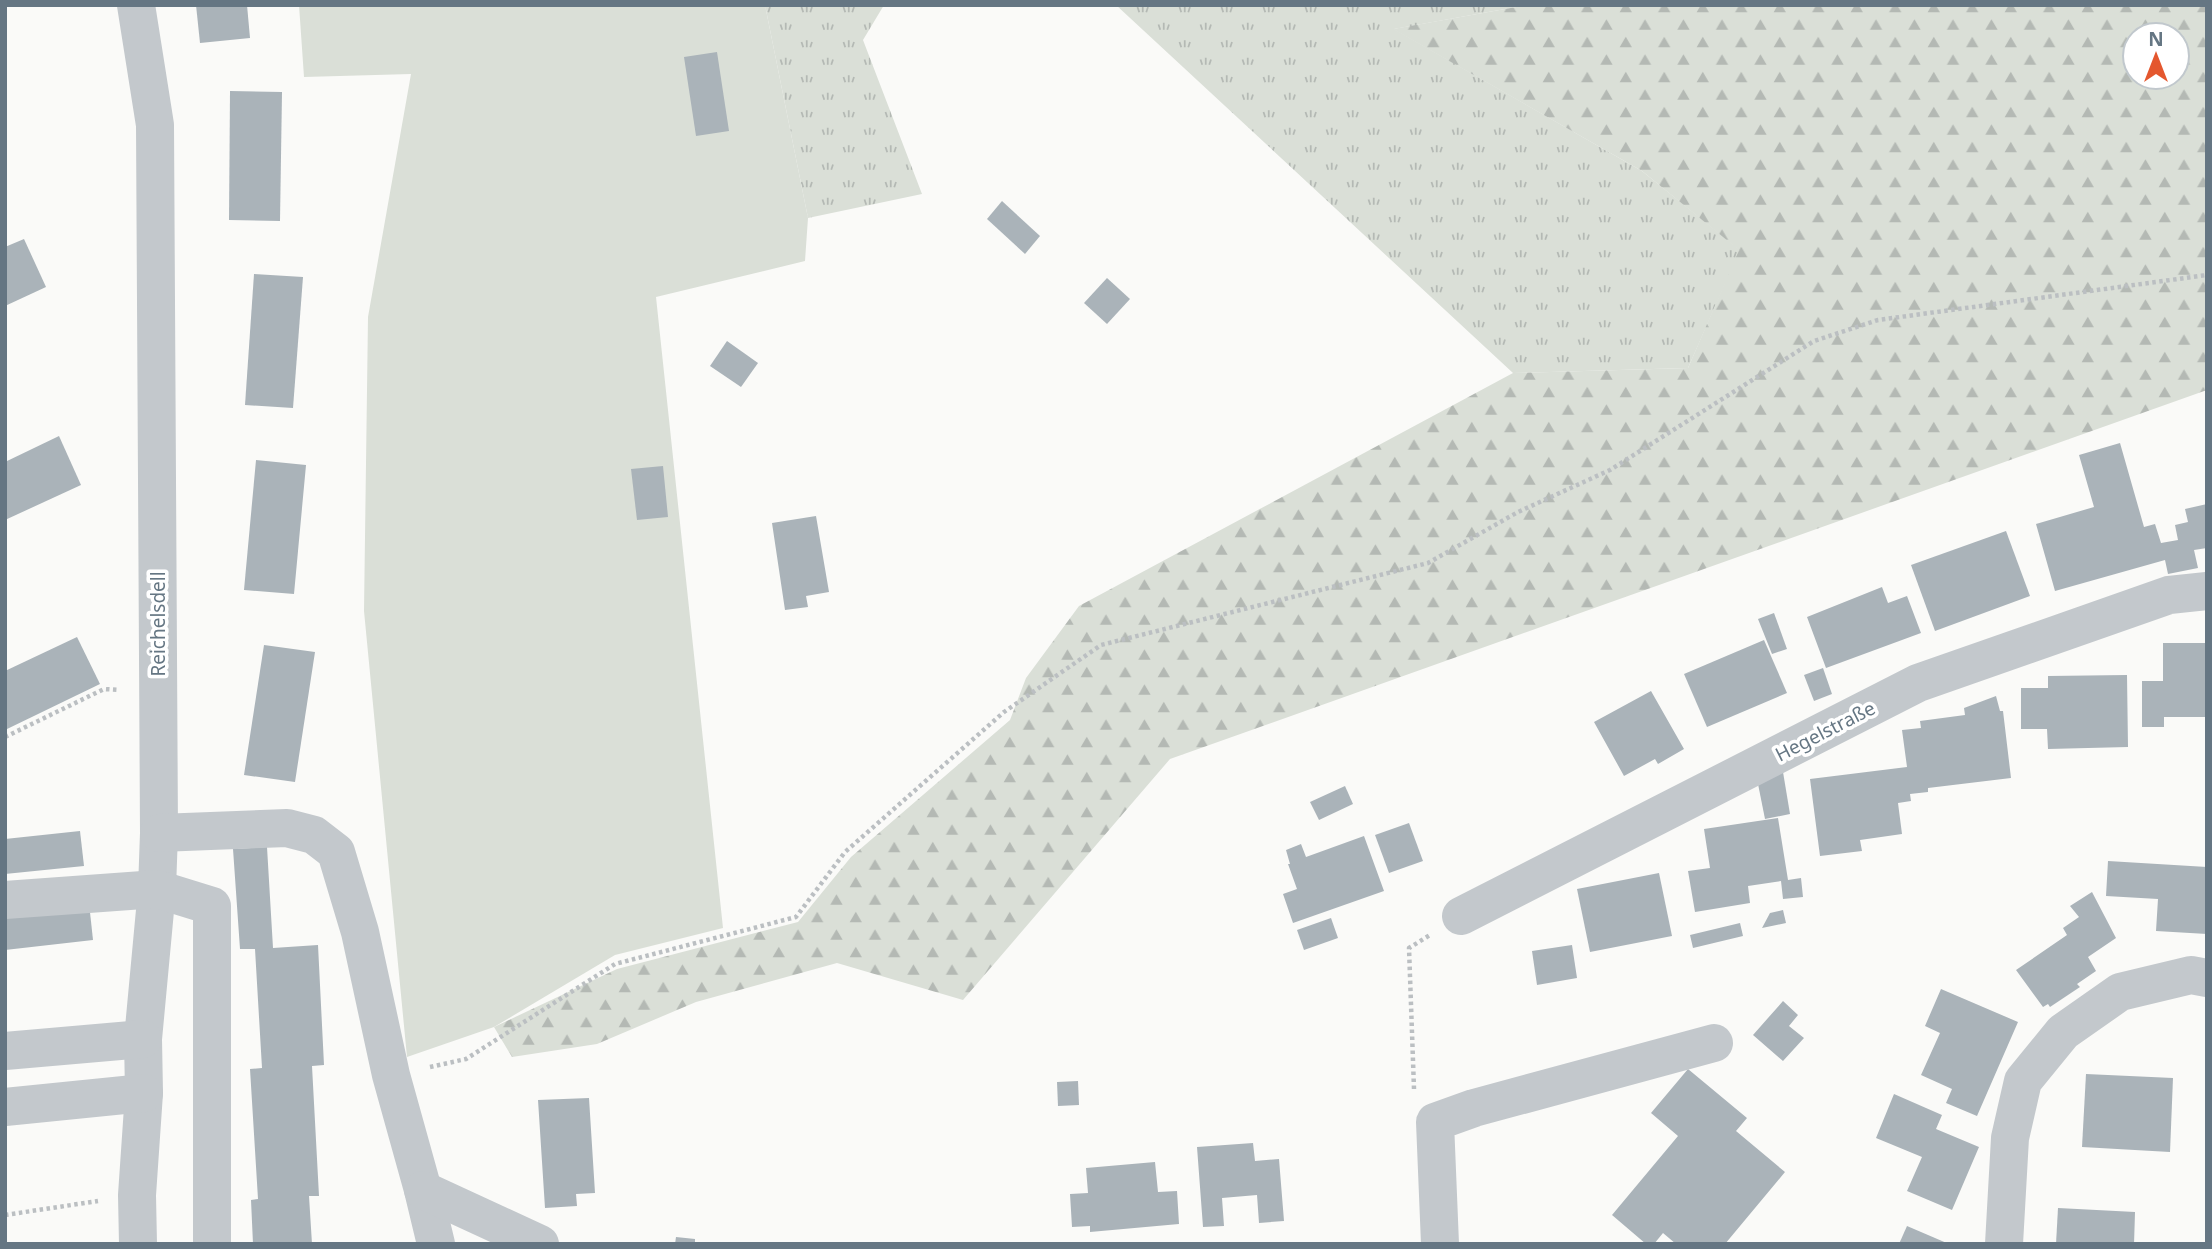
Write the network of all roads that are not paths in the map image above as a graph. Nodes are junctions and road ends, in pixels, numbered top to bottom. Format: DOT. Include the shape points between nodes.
graph roads {
  1 [pos="136,5"];
  2 [pos="2207,591"];
  3 [pos="159,833"];
  4 [pos="158,889"];
  5 [pos="5,900"];
  6 [pos="1461,916"];
  7 [pos="2207,978"];
  8 [pos="143,1039"];
  9 [pos="1714,1044"];
  10 [pos="5,1051"];
  11 [pos="144,1093"];
  12 [pos="5,1107"];
  13 [pos="423,1190"];
  14 [pos="138,1244"];
  15 [pos="212,1244"];
  16 [pos="436,1244"];
  17 [pos="540,1244"];
  18 [pos="1440,1244"];
  19 [pos="2004,1244"];
  1 -- 3 [label="street, Reichelsdell" via="155,125"];
  2 -- 6 [label="street, Hegelstraße" via="2169,595 1918,683"];
  3 -- 4 [label="street, Reichelsdell"];
  3 -- 13 [label="street" via="287,828 314,835 336,852"];
  4 -- 5 [label="street"];
  4 -- 8 [label="street, Reichelsdell"];
  4 -- 15 [label="street" via="212,906"];
  7 -- 19 [label="street" via="2192,975 2120,992 2063,1032 2023,1081 2010,1138"];
  8 -- 10 [label="street"];
  8 -- 11 [label="street, Reichelsdell"];
  9 -- 18 [label="street" via="1435,1122"];
  11 -- 12 [label="street"];
  11 -- 14 [label="street, Reichelsdell"];
  13 -- 16 [label="street"];
  13 -- 17 [label="street"];
}
